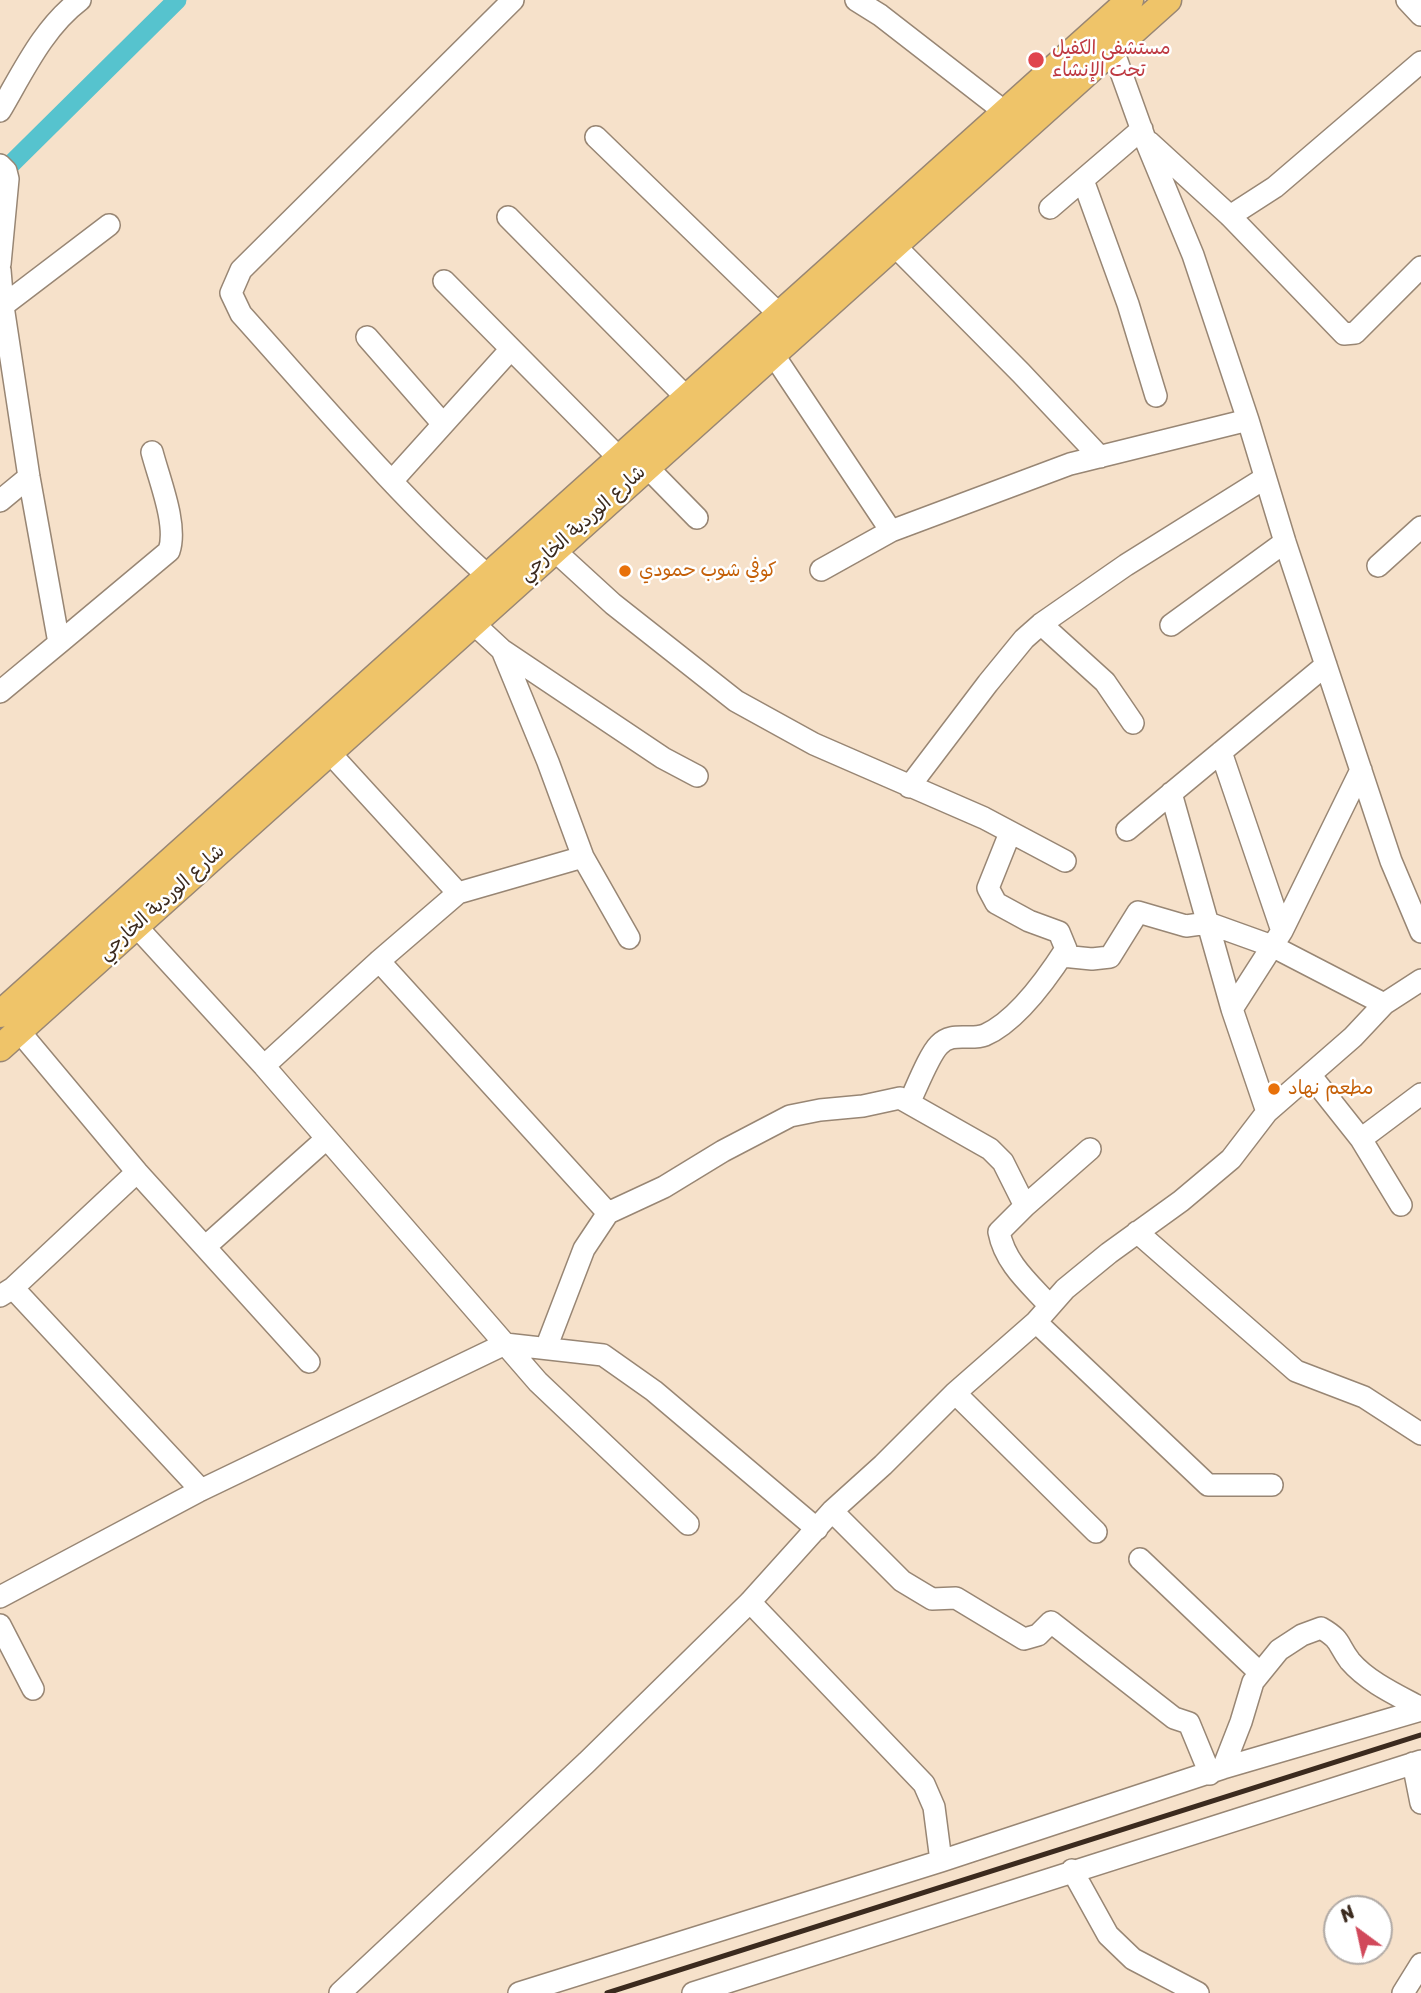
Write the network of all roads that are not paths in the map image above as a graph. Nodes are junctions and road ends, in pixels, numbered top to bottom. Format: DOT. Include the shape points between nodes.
graph roads {
  1 [pos="80,0"];
  2 [pos="513,0"];
  3 [pos="856,0"];
  4 [pos="1130,0"];
  5 [pos="1168,0"];
  6 [pos="1407,0"];
  7 [pos="1106,9"];
  8 [pos="1421,15"];
  9 [pos="1113,50"];
  10 [pos="1421,62"];
  11 [pos="0,111"];
  12 [pos="1006,112"];
  13 [pos="1143,134"];
  14 [pos="596,137"];
  15 [pos="3,168"];
  16 [pos="1083,180"];
  17 [pos="1050,208"];
  18 [pos="1230,216"];
  19 [pos="508,217"];
  20 [pos="109,225"];
  21 [pos="895,246"];
  22 [pos="0,264"];
  23 [pos="1421,267"];
  24 [pos="0,270"];
  25 [pos="444,281"];
  26 [pos="1,307"];
  27 [pos="781,316"];
  28 [pos="367,337"];
  29 [pos="511,349"];
  30 [pos="774,354"];
  31 [pos="1156,396"];
  32 [pos="687,398"];
  33 [pos="1248,420"];
  34 [pos="443,424"];
  35 [pos="152,452"];
  36 [pos="1100,457"];
  37 [pos="619,458"];
  38 [pos="647,467"];
  39 [pos="29,477"];
  40 [pos="1265,478"];
  41 [pos="392,481"];
  42 [pos="0,501"];
  43 [pos="697,518"];
  44 [pos="1421,527"];
  45 [pos="891,531"];
  46 [pos="1285,542"];
  47 [pos="554,550"];
  48 [pos="1378,566"];
  49 [pos="821,570"];
  50 [pos="487,575"];
  51 [pos="472,623"];
  52 [pos="1041,624"];
  53 [pos="1171,625"];
  54 [pos="59,643"];
  55 [pos="502,650"];
  56 [pos="1326,665"];
  57 [pos="0,692"];
  58 [pos="1133,723"];
  59 [pos="329,751"];
  60 [pos="1221,752"];
  61 [pos="1361,770"];
  62 [pos="696,776"];
  63 [pos="909,787"];
  64 [pos="1171,793"];
  65 [pos="245,811"];
  66 [pos="1127,830"];
  67 [pos="1010,833"];
  68 [pos="583,857"];
  69 [pos="1065,861"];
  70 [pos="165,882"];
  71 [pos="458,893"];
  72 [pos="1208,923"];
  73 [pos="136,926"];
  74 [pos="1421,932"];
  75 [pos="629,938"];
  76 [pos="1277,939"];
  77 [pos="1062,956"];
  78 [pos="379,961"];
  79 [pos="1421,980"];
  80 [pos="1384,1004"];
  81 [pos="1232,1009"];
  82 [pos="6,1031"];
  83 [pos="264,1066"];
  84 [pos="1311,1076"];
  85 [pos="1421,1094"];
  86 [pos="909,1103"];
  87 [pos="1267,1112"];
  88 [pos="326,1139"];
  89 [pos="1361,1139"];
  90 [pos="1090,1149"];
  91 [pos="137,1172"];
  92 [pos="1401,1205"];
  93 [pos="1025,1206"];
  94 [pos="608,1213"];
  95 [pos="1137,1232"];
  96 [pos="205,1247"];
  97 [pos="7,1292"];
  98 [pos="1043,1313"];
  99 [pos="505,1344"];
  100 [pos="546,1348"];
  101 [pos="309,1362"];
  102 [pos="955,1392"];
  103 [pos="1421,1434"];
  104 [pos="1272,1485"];
  105 [pos="201,1490"];
  106 [pos="832,1511"];
  107 [pos="688,1524"];
  108 [pos="817,1529"];
  109 [pos="1096,1532"];
  110 [pos="1140,1559"];
  111 [pos="0,1597"];
  112 [pos="750,1602"];
  113 [pos="0,1625"];
  114 [pos="1260,1672"];
  115 [pos="33,1689"];
  116 [pos="1421,1709"];
  117 [pos="1417,1762"];
  118 [pos="1216,1771"];
  119 [pos="1421,1803"];
  120 [pos="941,1861"];
  121 [pos="1072,1870"];
  122 [pos="1421,1964"];
  123 [pos="1163,1985"];
  124 [pos="340,1993"];
  125 [pos="519,1993"];
  126 [pos="693,1993"];
  127 [pos="1198,1993"];
  128 [pos="1403,1993"];
  1 -- 11 [label="street" via="64,12 40,43"];
  2 -- 41 [label="street" via="242,270 231,293 241,314"];
  3 -- 12 [label="street"];
  4 -- 7 [label="main road, شارع الوردية الخارجي"];
  5 -- 9 [label="main road, شارع الوردية الخارجي"];
  6 -- 8 [label="street"];
  7 -- 12 [label="main road, شارع الوردية الخارجي"];
  9 -- 13 [label="street"];
  9 -- 21 [label="main road, شارع الوردية الخارجي"];
  10 -- 18 [label="street" via="1275,187"];
  12 -- 27 [label="main road, شارع الوردية الخارجي"];
  13 -- 16 [label="street"];
  13 -- 18 [label="street"];
  13 -- 33 [label="street" via="1193,255"];
  14 -- 27 [label="street"];
  15 -- 22 [label="street" via="8,178"];
  16 -- 17 [label="street"];
  16 -- 31 [label="street"];
  18 -- 23 [label="street" via="1344,334 1356,333"];
  19 -- 32 [label="street"];
  20 -- 26 [label="street"];
  21 -- 30 [label="main road, شارع الوردية الخارجي"];
  21 -- 36 [label="street"];
  24 -- 26 [label="street"];
  25 -- 29 [label="street"];
  26 -- 39 [label="street"];
  27 -- 32 [label="main road, شارع الوردية الخارجي"];
  28 -- 34 [label="street"];
  29 -- 34 [label="street"];
  29 -- 37 [label="street"];
  30 -- 38 [label="main road, شارع الوردية الخارجي"];
  30 -- 45 [label="street"];
  32 -- 37 [label="main road, شارع الوردية الخارجي"];
  33 -- 36 [label="street"];
  33 -- 40 [label="street"];
  34 -- 41 [label="street"];
  35 -- 54 [label="street" via="171,524 169,551"];
  36 -- 45 [label="street" via="1069,464"];
  37 -- 50 [label="main road, شارع الوردية الخارجي"];
  38 -- 43 [label="street"];
  38 -- 47 [label="main road, شارع الوردية الخارجي"];
  39 -- 42 [label="street"];
  39 -- 54 [label="street"];
  40 -- 46 [label="street"];
  40 -- 52 [label="street"];
  41 -- 50 [label="street"];
  44 -- 48 [label="street"];
  45 -- 49 [label="street"];
  46 -- 53 [label="street"];
  46 -- 56 [label="street"];
  47 -- 51 [label="main road, شارع الوردية الخارجي"];
  47 -- 63 [label="street" via="613,604 736,701 814,744"];
  50 -- 65 [label="main road, شارع الوردية الخارجي"];
  51 -- 55 [label="street"];
  51 -- 59 [label="main road, شارع الوردية الخارجي"];
  52 -- 58 [label="street" via="1105,682"];
  52 -- 63 [label="street" via="988,683"];
  54 -- 57 [label="street"];
  55 -- 62 [label="street"];
  55 -- 68 [label="street"];
  56 -- 60 [label="street"];
  56 -- 61 [label="street"];
  59 -- 65 [label="main road, شارع الوردية الخارجي"];
  59 -- 71 [label="street"];
  60 -- 64 [label="street"];
  60 -- 76 [label="street"];
  61 -- 74 [label="street"];
  61 -- 76 [label="street"];
  63 -- 67 [label="street"];
  64 -- 66 [label="street"];
  64 -- 72 [label="street"];
  65 -- 70 [label="main road, شارع الوردية الخارجي"];
  67 -- 69 [label="street"];
  67 -- 77 [label="street" via="988,888 996,903 1059,932 1066,948"];
  68 -- 71 [label="street"];
  68 -- 75 [label="street"];
  70 -- 73 [label="main road, شارع الوردية الخارجي"];
  70 -- 82 [label="main road, شارع الوردية الخارجي"];
  71 -- 78 [label="street"];
  72 -- 76 [label="street"];
  72 -- 77 [label="street" via="1186,926 1138,912 1110,957"];
  72 -- 81 [label="street"];
  73 -- 82 [label="main road, شارع الوردية الخارجي"];
  73 -- 83 [label="street"];
  76 -- 80 [label="street"];
  76 -- 81 [label="street"];
  77 -- 86 [label="street" via="1044,984 1000,1024 983,1035 951,1037 938,1045"];
  78 -- 83 [label="street"];
  78 -- 94 [label="street"];
  79 -- 80 [label="street"];
  80 -- 84 [label="street"];
  81 -- 87 [label="street"];
  82 -- 91 [label="street"];
  83 -- 88 [label="street"];
  84 -- 87 [label="street"];
  84 -- 89 [label="street"];
  85 -- 89 [label="street"];
  86 -- 93 [label="street" via="990,1149 1003,1162"];
  86 -- 94 [label="street" via="900,1098 790,1116"];
  87 -- 95 [label="street" via="1231,1159"];
  88 -- 96 [label="street"];
  88 -- 99 [label="street"];
  89 -- 92 [label="street"];
  90 -- 93 [label="street"];
  91 -- 96 [label="street"];
  91 -- 97 [label="street"];
  93 -- 98 [label="street" via="999,1232 1002,1247"];
  94 -- 100 [label="street" via="584,1249"];
  95 -- 98 [label="street"];
  95 -- 103 [label="street" via="1296,1371 1364,1397"];
  96 -- 101 [label="street"];
  97 -- 105 [label="street"];
  98 -- 102 [label="street"];
  98 -- 104 [label="street" via="1208,1485"];
  99 -- 100 [label="street"];
  99 -- 105 [label="street"];
  99 -- 107 [label="street" via="538,1382"];
  100 -- 108 [label="street" via="603,1355 654,1391"];
  102 -- 106 [label="street"];
  102 -- 109 [label="street"];
  105 -- 111 [label="street"];
  106 -- 108 [label="street"];
  106 -- 118 [label="street" via="902,1581 932,1600 956,1598 1024,1639 1038,1635 1051,1622 1174,1718 1189,1723"];
  108 -- 112 [label="street"];
  110 -- 114 [label="street"];
  112 -- 120 [label="street" via="924,1784 934,1807"];
  112 -- 124 [label="street"];
  113 -- 115 [label="street"];
  114 -- 116 [label="street" via="1279,1650 1321,1628 1335,1636 1351,1662"];
  114 -- 118 [label="street"];
  116 -- 118 [label="street"];
  117 -- 119 [label="street"];
  117 -- 121 [label="street"];
  118 -- 120 [label="street"];
  120 -- 125 [label="street"];
  121 -- 123 [label="street" via="1108,1935"];
  121 -- 126 [label="street"];
  122 -- 128 [label="street"];
  123 -- 127 [label="street"];
}
